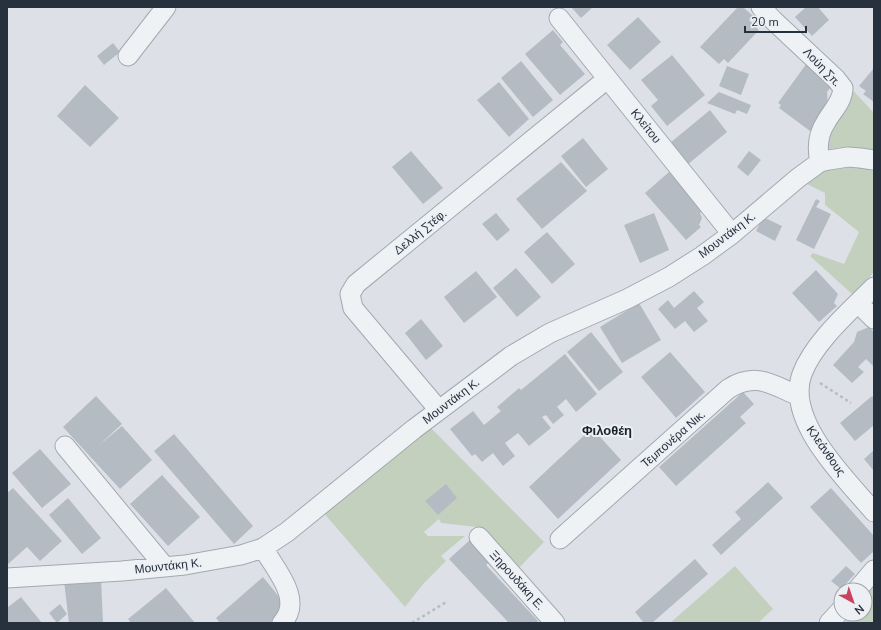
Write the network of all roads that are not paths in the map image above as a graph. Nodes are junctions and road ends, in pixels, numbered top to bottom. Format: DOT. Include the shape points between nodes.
graph roads {
  1 [pos="166,7"];
  2 [pos="761,7"];
  3 [pos="558,18"];
  4 [pos="128,56"];
  5 [pos="607,78"];
  6 [pos="874,160"];
  7 [pos="820,162"];
  8 [pos="732,234"];
  9 [pos="874,287"];
  10 [pos="858,303"];
  11 [pos="874,318"];
  12 [pos="799,396"];
  13 [pos="439,410"];
  14 [pos="65,446"];
  15 [pos="874,512"];
  16 [pos="479,537"];
  17 [pos="560,539"];
  18 [pos="263,548"];
  19 [pos="165,567"];
  20 [pos="874,570"];
  21 [pos="7,578"];
  22 [pos="864,582"];
  23 [pos="282,623"];
  24 [pos="555,623"];
  1 -- 4 [label="street"];
  2 -- 7 [label="street, Λούη Σπ." via="843,88 839,101 821,131 818,153"];
  3 -- 5 [label="street, Κλείτου"];
  5 -- 8 [label="street, Κλείτου"];
  5 -- 13 [label="street, Δελλή Στέφ." via="356,284 350,294 353,308"];
  6 -- 7 [label="street, Μουντάκη Κ." via="848,158"];
  7 -- 8 [label="street, Μουντάκη Κ."];
  8 -- 13 [label="street, Μουντάκη Κ." via="650,288 529,345"];
  9 -- 10 [label="street, Κλεάνθους"];
  10 -- 11 [label="street"];
  10 -- 12 [label="street, Κλεάνθους" via="813,354 802,374"];
  12 -- 15 [label="street, Κλεάνθους" via="804,417 814,436"];
  12 -- 17 [label="street, Τεμπονέρα Νικ." via="760,380 746,380 736,384"];
  13 -- 18 [label="street, Μουντάκη Κ." via="287,532"];
  14 -- 19 [label="street"];
  16 -- 24 [label="street, Ξηρουδάκη Ε."];
  18 -- 19 [label="street, Μουντάκη Κ." via="223,559"];
  18 -- 23 [label="street" via="285,584 291,600 290,612"];
  19 -- 21 [label="street, Μουντάκη Κ."];
  20 -- 22 [label="street"];
}
